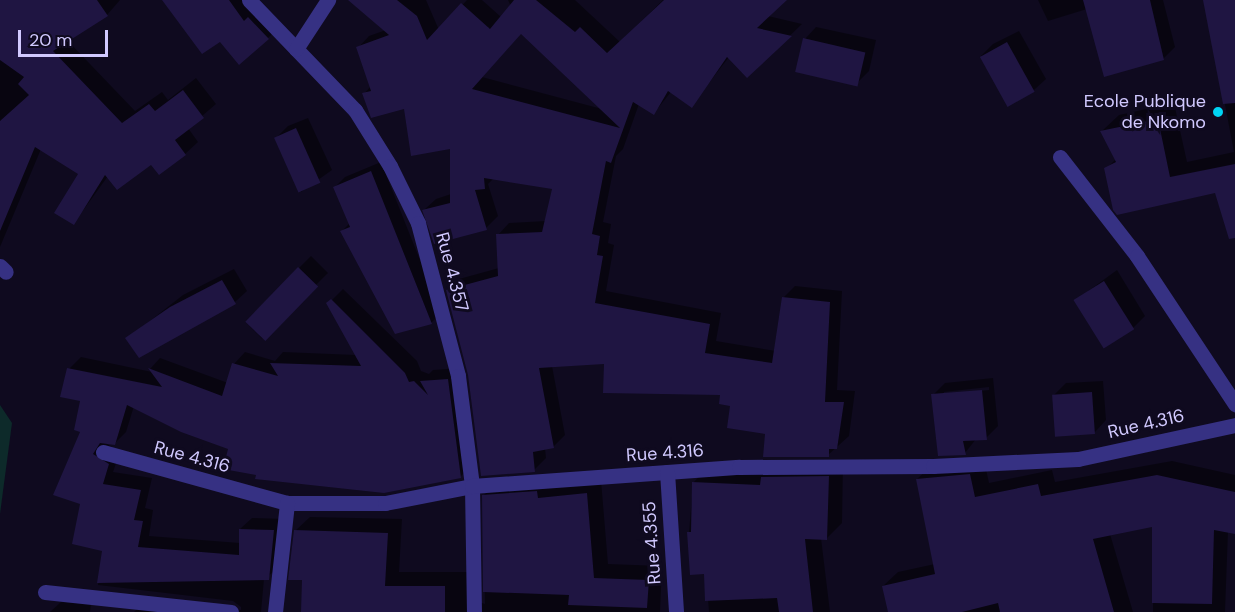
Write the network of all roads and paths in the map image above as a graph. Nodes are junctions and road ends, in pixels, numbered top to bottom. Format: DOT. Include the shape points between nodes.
graph roads {
  1 [pos="249,0"];
  2 [pos="328,0"];
  3 [pos="296,49"];
  4 [pos="1060,157"];
  5 [pos="1235,404"];
  6 [pos="1235,425"];
  7 [pos="103,453"];
  8 [pos="667,472"];
  9 [pos="472,486"];
  10 [pos="288,503"];
  11 [pos="45,592"];
  12 [pos="231,612"];
  13 [pos="275,612"];
  14 [pos="474,612"];
  15 [pos="676,612"];
  1 -- 3 [label="street, Rue 4.357"];
  2 -- 3 [label="street"];
  3 -- 9 [label="street, Rue 4.357" via="355,110 390,166 418,223 458,376"];
  4 -- 5 [label="street" via="1137,256"];
  6 -- 8 [label="street, Rue 4.316" via="1078,459"];
  7 -- 10 [label="street, Rue 4.316"];
  8 -- 9 [label="street, Rue 4.316"];
  8 -- 15 [label="street, Rue 4.355"];
  9 -- 10 [label="street, Rue 4.316" via="385,503"];
  9 -- 14 [label="street, Rue 4.357"];
  10 -- 13 [label="street"];
  11 -- 12 [label="street"];
}
